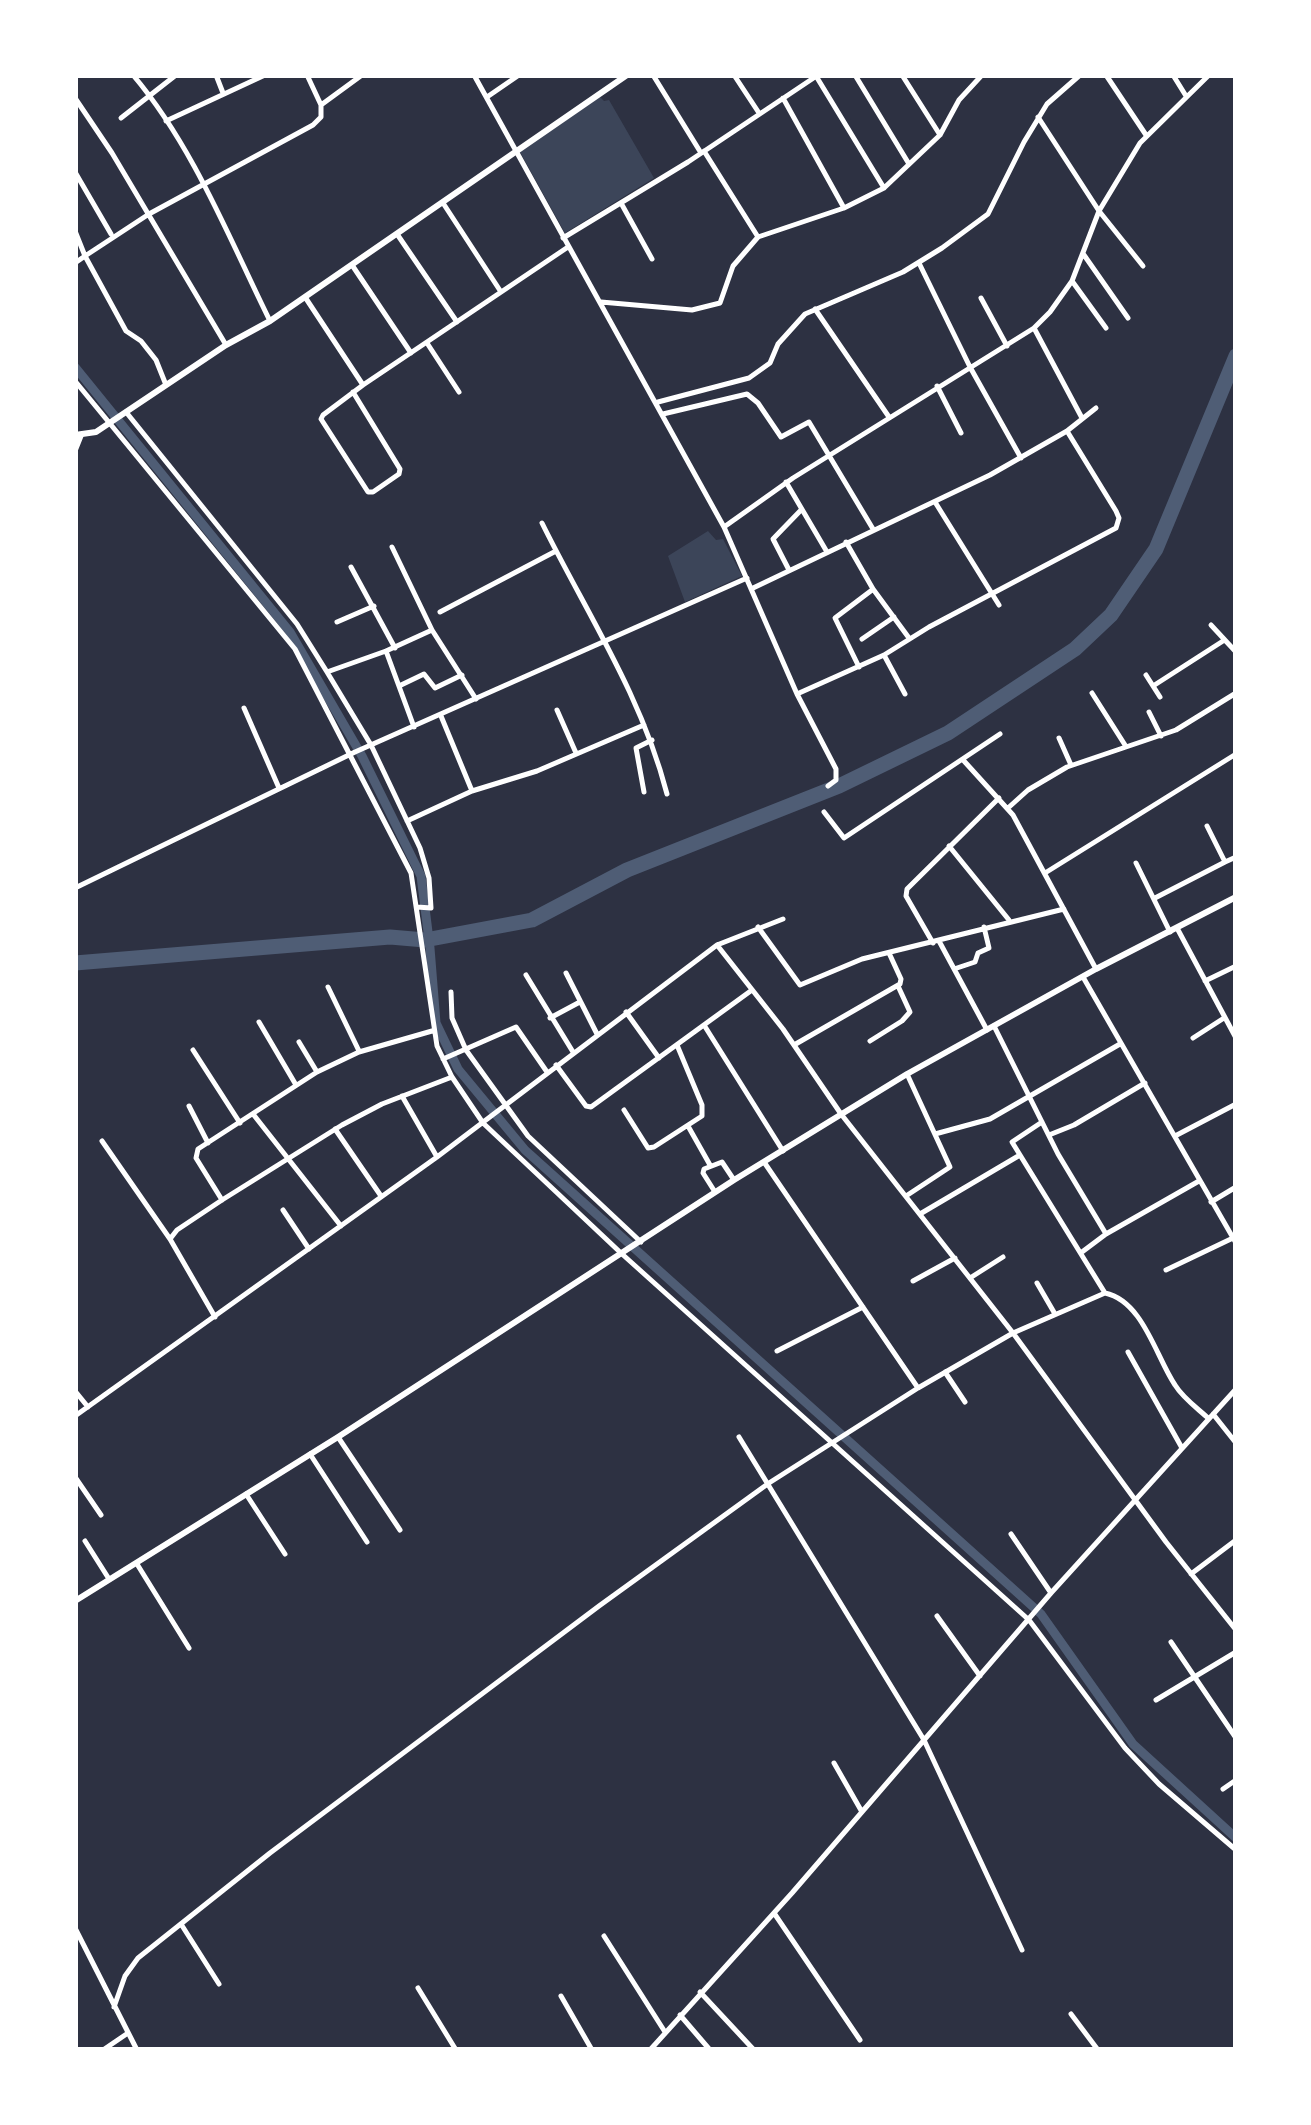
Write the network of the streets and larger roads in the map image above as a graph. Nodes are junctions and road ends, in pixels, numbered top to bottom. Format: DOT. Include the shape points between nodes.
graph roads {
  1 [pos="133,75"];
  2 [pos="176,75"];
  3 [pos="216,75"];
  4 [pos="265,75"];
  5 [pos="306,75"];
  6 [pos="362,75"];
  7 [pos="474,75"];
  8 [pos="518,75"];
  9 [pos="627,75"];
  10 [pos="653,75"];
  11 [pos="734,75"];
  12 [pos="855,75"];
  13 [pos="902,75"];
  14 [pos="1080,75"];
  15 [pos="1106,75"];
  16 [pos="1173,75"];
  17 [pos="1209,75"];
  18 [pos="817,76"];
  19 [pos="980,76"];
  20 [pos="223,92"];
  21 [pos="150,96"];
  22 [pos="1186,96"];
  23 [pos="486,97"];
  24 [pos="75,98"];
  25 [pos="782,98"];
  26 [pos="321,105"];
  27 [pos="759,113"];
  28 [pos="1038,117"];
  29 [pos="121,118"];
  30 [pos="166,121"];
  31 [pos="1146,135"];
  32 [pos="940,136"];
  33 [pos="516,150"];
  34 [pos="702,152"];
  35 [pos="909,164"];
  36 [pos="75,172"];
  37 [pos="203,186"];
  38 [pos="884,188"];
  39 [pos="442,200"];
  40 [pos="621,203"];
  41 [pos="844,208"];
  42 [pos="1099,210"];
  43 [pos="148,214"];
  44 [pos="75,231"];
  45 [pos="395,232"];
  46 [pos="112,236"];
  47 [pos="758,237"];
  48 [pos="563,238"];
  49 [pos="568,247"];
  50 [pos="1084,255"];
  51 [pos="85,256"];
  52 [pos="652,258"];
  53 [pos="350,262"];
  54 [pos="919,263"];
  55 [pos="75,264"];
  56 [pos="1143,266"];
  57 [pos="1072,281"];
  58 [pos="501,292"];
  59 [pos="304,295"];
  60 [pos="981,298"];
  61 [pos="601,302"];
  62 [pos="815,309"];
  63 [pos="1128,318"];
  64 [pos="270,321"];
  65 [pos="457,322"];
  66 [pos="1034,328"];
  67 [pos="1106,328"];
  68 [pos="427,342"];
  69 [pos="226,345"];
  70 [pos="1007,346"];
  71 [pos="411,353"];
  72 [pos="970,367"];
  73 [pos="75,381"];
  74 [pos="166,385"];
  75 [pos="363,385"];
  76 [pos="938,386"];
  77 [pos="353,392"];
  78 [pos="459,392"];
  79 [pos="658,402"];
  80 [pos="1096,408"];
  81 [pos="125,413"];
  82 [pos="663,414"];
  83 [pos="888,417"];
  84 [pos="1082,419"];
  85 [pos="111,423"];
  86 [pos="1067,432"];
  87 [pos="962,433"];
  88 [pos="78,436"];
  89 [pos="75,451"];
  90 [pos="829,455"];
  91 [pos="1021,458"];
  92 [pos="786,482"];
  93 [pos="936,502"];
  94 [pos="802,509"];
  95 [pos="542,523"];
  96 [pos="724,527"];
  97 [pos="873,529"];
  98 [pos="846,542"];
  99 [pos="392,547"];
  100 [pos="556,551"];
  101 [pos="827,552"];
  102 [pos="351,566"];
  103 [pos="789,570"];
  104 [pos="747,578"];
  105 [pos="751,589"];
  106 [pos="873,590"];
  107 [pos="992,593"];
  108 [pos="1000,605"];
  109 [pos="374,606"];
  110 [pos="440,612"];
  111 [pos="894,617"];
  112 [pos="338,622"];
  113 [pos="1212,625"];
  114 [pos="432,630"];
  115 [pos="909,638"];
  116 [pos="862,640"];
  117 [pos="1223,642"];
  118 [pos="606,643"];
  119 [pos="395,648"];
  120 [pos="1235,650"];
  121 [pos="386,651"];
  122 [pos="884,654"];
  123 [pos="859,667"];
  124 [pos="328,672"];
  125 [pos="462,675"];
  126 [pos="1146,675"];
  127 [pos="399,686"];
  128 [pos="1152,686"];
  129 [pos="1092,692"];
  130 [pos="1236,693"];
  131 [pos="797,694"];
  132 [pos="906,694"];
  133 [pos="1160,698"];
  134 [pos="476,699"];
  135 [pos="244,708"];
  136 [pos="557,710"];
  137 [pos="1148,712"];
  138 [pos="440,716"];
  139 [pos="644,724"];
  140 [pos="414,727"];
  141 [pos="1000,734"];
  142 [pos="1160,736"];
  143 [pos="1059,738"];
  144 [pos="652,740"];
  145 [pos="1125,745"];
  146 [pos="370,746"];
  147 [pos="576,753"];
  148 [pos="353,754"];
  149 [pos="1236,754"];
  150 [pos="964,761"];
  151 [pos="1071,765"];
  152 [pos="828,786"];
  153 [pos="280,788"];
  154 [pos="472,790"];
  155 [pos="644,792"];
  156 [pos="667,794"];
  157 [pos="999,798"];
  158 [pos="1008,808"];
  159 [pos="824,812"];
  160 [pos="406,821"];
  161 [pos="1207,826"];
  162 [pos="950,846"];
  163 [pos="1236,857"];
  164 [pos="1225,862"];
  165 [pos="1136,863"];
  166 [pos="1045,873"];
  167 [pos="75,888"];
  168 [pos="1236,897"];
  169 [pos="1155,898"];
  170 [pos="1064,908"];
  171 [pos="421,910"];
  172 [pos="782,918"];
  173 [pos="1009,920"];
  174 [pos="758,927"];
  175 [pos="984,927"];
  176 [pos="1174,930"];
  177 [pos="936,942"];
  178 [pos="717,945"];
  179 [pos="888,953"];
  180 [pos="1236,966"];
  181 [pos="954,969"];
  182 [pos="1096,969"];
  183 [pos="566,973"];
  184 [pos="526,976"];
  185 [pos="1082,976"];
  186 [pos="1205,981"];
  187 [pos="328,986"];
  188 [pos="898,986"];
  189 [pos="752,990"];
  190 [pos="451,992"];
  191 [pos="578,1003"];
  192 [pos="626,1012"];
  193 [pos="550,1018"];
  194 [pos="1224,1018"];
  195 [pos="258,1022"];
  196 [pos="704,1024"];
  197 [pos="990,1028"];
  198 [pos="432,1031"];
  199 [pos="597,1034"];
  200 [pos="1236,1036"];
  201 [pos="1193,1038"];
  202 [pos="870,1041"];
  203 [pos="300,1042"];
  204 [pos="677,1044"];
  205 [pos="1122,1044"];
  206 [pos="794,1045"];
  207 [pos="193,1050"];
  208 [pos="466,1050"];
  209 [pos="359,1052"];
  210 [pos="574,1052"];
  211 [pos="659,1058"];
  212 [pos="444,1059"];
  213 [pos="556,1065"];
  214 [pos="316,1072"];
  215 [pos="547,1072"];
  216 [pos="907,1074"];
  217 [pos="452,1078"];
  218 [pos="296,1084"];
  219 [pos="1145,1084"];
  220 [pos="1030,1094"];
  221 [pos="402,1096"];
  222 [pos="506,1103"];
  223 [pos="1236,1104"];
  224 [pos="189,1106"];
  225 [pos="624,1110"];
  226 [pos="253,1114"];
  227 [pos="841,1114"];
  228 [pos="485,1121"];
  229 [pos="1042,1122"];
  230 [pos="240,1123"];
  231 [pos="688,1126"];
  232 [pos="335,1129"];
  233 [pos="1173,1133"];
  234 [pos="935,1134"];
  235 [pos="1049,1135"];
  236 [pos="102,1142"];
  237 [pos="208,1144"];
  238 [pos="783,1151"];
  239 [pos="1020,1155"];
  240 [pos="437,1157"];
  241 [pos="289,1158"];
  242 [pos="764,1162"];
  243 [pos="710,1165"];
  244 [pos="734,1180"];
  245 [pos="1198,1180"];
  246 [pos="1236,1187"];
  247 [pos="715,1192"];
  248 [pos="381,1196"];
  249 [pos="906,1196"];
  250 [pos="222,1200"];
  251 [pos="1212,1202"];
  252 [pos="283,1210"];
  253 [pos="920,1214"];
  254 [pos="341,1226"];
  255 [pos="1106,1234"];
  256 [pos="170,1238"];
  257 [pos="1234,1241"];
  258 [pos="640,1242"];
  259 [pos="309,1250"];
  260 [pos="624,1252"];
  261 [pos="1081,1252"];
  262 [pos="1003,1257"];
  263 [pos="954,1258"];
  264 [pos="1166,1270"];
  265 [pos="970,1278"];
  266 [pos="914,1281"];
  267 [pos="1038,1283"];
  268 [pos="1105,1293"];
  269 [pos="862,1307"];
  270 [pos="1055,1314"];
  271 [pos="215,1318"];
  272 [pos="1013,1332"];
  273 [pos="777,1351"];
  274 [pos="1128,1352"];
  275 [pos="946,1372"];
  276 [pos="918,1388"];
  277 [pos="1236,1389"];
  278 [pos="75,1391"];
  279 [pos="965,1402"];
  280 [pos="88,1407"];
  281 [pos="75,1416"];
  282 [pos="1210,1416"];
  283 [pos="739,1437"];
  284 [pos="338,1438"];
  285 [pos="835,1441"];
  286 [pos="1236,1443"];
  287 [pos="1182,1448"];
  288 [pos="310,1454"];
  289 [pos="75,1477"];
  290 [pos="768,1483"];
  291 [pos="246,1494"];
  292 [pos="1136,1500"];
  293 [pos="101,1515"];
  294 [pos="400,1530"];
  295 [pos="1011,1534"];
  296 [pos="1236,1540"];
  297 [pos="85,1541"];
  298 [pos="366,1542"];
  299 [pos="284,1554"];
  300 [pos="137,1564"];
  301 [pos="1191,1574"];
  302 [pos="109,1579"];
  303 [pos="1051,1593"];
  304 [pos="75,1601"];
  305 [pos="937,1616"];
  306 [pos="1031,1617"];
  307 [pos="1236,1630"];
  308 [pos="1171,1642"];
  309 [pos="189,1648"];
  310 [pos="1236,1652"];
  311 [pos="980,1676"];
  312 [pos="1195,1679"];
  313 [pos="1156,1700"];
  314 [pos="1236,1738"];
  315 [pos="924,1740"];
  316 [pos="834,1764"];
  317 [pos="1236,1780"];
  318 [pos="1223,1789"];
  319 [pos="862,1812"];
  320 [pos="1236,1850"];
  321 [pos="774,1913"];
  322 [pos="181,1924"];
  323 [pos="75,1928"];
  324 [pos="604,1936"];
  325 [pos="1022,1950"];
  326 [pos="220,1984"];
  327 [pos="418,1988"];
  328 [pos="700,1992"];
  329 [pos="560,1996"];
  330 [pos="114,2008"];
  331 [pos="680,2014"];
  332 [pos="1072,2014"];
  333 [pos="665,2032"];
  334 [pos="128,2033"];
  335 [pos="860,2040"];
  336 [pos="103,2050"];
  337 [pos="137,2050"];
  338 [pos="456,2050"];
  339 [pos="592,2050"];
  340 [pos="650,2050"];
  341 [pos="710,2050"];
  342 [pos="754,2050"];
  343 [pos="1098,2050"];
  1 -- 21 [label="street"];
  2 -- 21 [label="street"];
  3 -- 20 [label="street"];
  4 -- 20 [label="street"];
  5 -- 26 [label="street"];
  6 -- 26 [label="street"];
  7 -- 23 [label="street"];
  8 -- 23 [label="street"];
  9 -- 33 [label="street"];
  10 -- 34 [label="street"];
  11 -- 27 [label="street"];
  12 -- 35 [label="street"];
  13 -- 32 [label="street"];
  14 -- 28 [label="street"];
  15 -- 31 [label="street"];
  16 -- 22 [label="street"];
  17 -- 22 [label="street"];
  18 -- 25 [label="street"];
  18 -- 38 [label="street"];
  19 -- 32 [label="street"];
  20 -- 30 [label="street"];
  21 -- 29 [label="street"];
  21 -- 30 [label="street"];
  22 -- 31 [label="street"];
  23 -- 33 [label="street"];
  24 -- 43 [label="street"];
  25 -- 27 [label="street"];
  25 -- 41 [label="street"];
  26 -- 37 [label="street" via="313,125"];
  27 -- 34 [label="street"];
  28 -- 42 [label="street"];
  28 -- 54 [label="street" via="988,214"];
  30 -- 37 [label="street"];
  31 -- 42 [label="street"];
  32 -- 35 [label="street"];
  33 -- 39 [label="street"];
  33 -- 48 [label="street"];
  34 -- 40 [label="street"];
  34 -- 47 [label="street"];
  35 -- 38 [label="street"];
  36 -- 46 [label="street"];
  37 -- 43 [label="street"];
  37 -- 64 [label="street"];
  38 -- 41 [label="street"];
  39 -- 45 [label="street"];
  39 -- 58 [label="street"];
  40 -- 48 [label="street"];
  40 -- 52 [label="street"];
  41 -- 47 [label="street"];
  42 -- 50 [label="street"];
  42 -- 56 [label="street"];
  43 -- 46 [label="street"];
  43 -- 69 [label="street"];
  44 -- 51 [label="street"];
  45 -- 53 [label="street"];
  45 -- 65 [label="street"];
  46 -- 51 [label="street"];
  47 -- 61 [label="street" via="733,266 720,303 708,308"];
  48 -- 49 [label="street"];
  49 -- 58 [label="street"];
  49 -- 61 [label="street"];
  50 -- 57 [label="street"];
  50 -- 63 [label="street"];
  51 -- 55 [label="street"];
  51 -- 74 [label="street"];
  53 -- 59 [label="street"];
  53 -- 71 [label="street"];
  54 -- 62 [label="street"];
  54 -- 72 [label="street"];
  57 -- 66 [label="street"];
  57 -- 67 [label="street"];
  58 -- 65 [label="street"];
  59 -- 64 [label="street"];
  59 -- 75 [label="street"];
  60 -- 70 [label="street"];
  61 -- 79 [label="street"];
  62 -- 79 [label="street" via="796,321 770,363 749,378"];
  62 -- 83 [label="street"];
  64 -- 69 [label="street"];
  65 -- 68 [label="street"];
  66 -- 70 [label="street"];
  66 -- 84 [label="street"];
  68 -- 71 [label="street"];
  68 -- 78 [label="street"];
  69 -- 74 [label="street"];
  70 -- 72 [label="street"];
  71 -- 75 [label="street"];
  72 -- 76 [label="street"];
  72 -- 91 [label="street"];
  73 -- 85 [label="street"];
  74 -- 81 [label="street"];
  75 -- 77 [label="street"];
  76 -- 83 [label="street"];
  76 -- 87 [label="street"];
  77 -- 77 [label="street" via="401,470 373,492 321,419"];
  79 -- 82 [label="street"];
  80 -- 84 [label="street"];
  81 -- 85 [label="street"];
  81 -- 124 [label="street"];
  82 -- 90 [label="street" via="747,394 781,438 809,422"];
  82 -- 96 [label="street"];
  83 -- 90 [label="street"];
  84 -- 86 [label="street"];
  85 -- 88 [label="street"];
  85 -- 148 [label="street" via="285,633"];
  86 -- 91 [label="street"];
  86 -- 107 [label="street" via="1118,524"];
  88 -- 89 [label="street"];
  90 -- 92 [label="street"];
  90 -- 97 [label="street"];
  91 -- 93 [label="street"];
  92 -- 94 [label="street"];
  92 -- 96 [label="street"];
  93 -- 97 [label="street"];
  93 -- 107 [label="street"];
  94 -- 101 [label="street"];
  94 -- 103 [label="street" via="773,540"];
  95 -- 100 [label="street"];
  96 -- 104 [label="street"];
  97 -- 98 [label="street"];
  98 -- 101 [label="street"];
  98 -- 106 [label="street"];
  99 -- 114 [label="street"];
  100 -- 110 [label="street"];
  100 -- 118 [label="street"];
  101 -- 103 [label="street"];
  102 -- 109 [label="street"];
  103 -- 105 [label="street"];
  104 -- 105 [label="street"];
  104 -- 118 [label="street"];
  105 -- 131 [label="street"];
  106 -- 111 [label="street"];
  106 -- 123 [label="street" via="835,618"];
  107 -- 108 [label="street"];
  107 -- 115 [label="street"];
  109 -- 112 [label="street"];
  109 -- 119 [label="street"];
  111 -- 115 [label="street"];
  111 -- 116 [label="street"];
  113 -- 117 [label="street"];
  114 -- 119 [label="street"];
  114 -- 125 [label="street"];
  115 -- 122 [label="street"];
  117 -- 120 [label="street"];
  117 -- 128 [label="street"];
  118 -- 134 [label="street"];
  118 -- 139 [label="street"];
  119 -- 121 [label="street"];
  121 -- 124 [label="street"];
  121 -- 127 [label="street"];
  122 -- 123 [label="street"];
  122 -- 132 [label="street"];
  123 -- 131 [label="street"];
  124 -- 146 [label="street"];
  125 -- 127 [label="street" via="435,688 425,674"];
  125 -- 134 [label="street"];
  126 -- 128 [label="street"];
  127 -- 140 [label="street"];
  128 -- 133 [label="street"];
  129 -- 145 [label="street"];
  130 -- 142 [label="street"];
  131 -- 152 [label="street" via="836,769"];
  134 -- 138 [label="street"];
  135 -- 153 [label="street"];
  136 -- 147 [label="street"];
  137 -- 142 [label="street"];
  138 -- 140 [label="street"];
  138 -- 154 [label="street"];
  139 -- 144 [label="street"];
  139 -- 147 [label="street"];
  140 -- 146 [label="street"];
  141 -- 150 [label="street"];
  142 -- 145 [label="street"];
  143 -- 151 [label="street"];
  144 -- 155 [label="street" via="636,748"];
  144 -- 156 [label="street"];
  145 -- 151 [label="street"];
  146 -- 148 [label="street"];
  146 -- 160 [label="street"];
  147 -- 154 [label="street"];
  148 -- 153 [label="street"];
  148 -- 171 [label="street" via="411,873"];
  149 -- 166 [label="street"];
  150 -- 157 [label="street"];
  150 -- 159 [label="street" via="844,838"];
  151 -- 158 [label="street"];
  153 -- 167 [label="street"];
  154 -- 160 [label="street"];
  157 -- 158 [label="street"];
  157 -- 162 [label="street"];
  158 -- 166 [label="street"];
  160 -- 171 [label="street" via="426,862 432,902"];
  161 -- 164 [label="street"];
  162 -- 173 [label="street"];
  162 -- 177 [label="street" via="906,892"];
  163 -- 164 [label="street"];
  164 -- 169 [label="street"];
  165 -- 169 [label="street"];
  166 -- 170 [label="street"];
  168 -- 176 [label="street"];
  169 -- 176 [label="street"];
  170 -- 173 [label="street"];
  170 -- 182 [label="street"];
  171 -- 198 [label="street"];
  172 -- 174 [label="street"];
  173 -- 175 [label="street"];
  174 -- 178 [label="street"];
  174 -- 179 [label="street" via="800,985"];
  175 -- 177 [label="street"];
  175 -- 181 [label="street" via="990,947"];
  176 -- 182 [label="street"];
  176 -- 186 [label="street"];
  177 -- 179 [label="street"];
  177 -- 181 [label="street"];
  178 -- 189 [label="street"];
  178 -- 192 [label="street"];
  179 -- 188 [label="street" via="902,979"];
  180 -- 186 [label="street"];
  181 -- 197 [label="street"];
  182 -- 185 [label="street"];
  183 -- 191 [label="street"];
  184 -- 193 [label="street"];
  185 -- 197 [label="street"];
  185 -- 205 [label="street"];
  186 -- 194 [label="street"];
  187 -- 209 [label="street"];
  188 -- 202 [label="street" via="910,1012"];
  188 -- 206 [label="street"];
  189 -- 196 [label="street"];
  189 -- 206 [label="street"];
  190 -- 208 [label="street" via="452,1018"];
  191 -- 193 [label="street"];
  191 -- 199 [label="street"];
  192 -- 199 [label="street"];
  192 -- 211 [label="street"];
  193 -- 210 [label="street"];
  194 -- 200 [label="street"];
  194 -- 201 [label="street"];
  195 -- 218 [label="street"];
  196 -- 204 [label="street"];
  196 -- 238 [label="street"];
  197 -- 216 [label="street"];
  197 -- 220 [label="street"];
  198 -- 209 [label="street"];
  198 -- 212 [label="street"];
  199 -- 210 [label="street"];
  203 -- 214 [label="street"];
  204 -- 211 [label="street"];
  204 -- 231 [label="street" via="704,1110"];
  205 -- 219 [label="street"];
  205 -- 220 [label="street"];
  206 -- 227 [label="street"];
  207 -- 230 [label="street"];
  208 -- 212 [label="street"];
  208 -- 215 [label="street" via="516,1026"];
  208 -- 222 [label="street"];
  209 -- 214 [label="street"];
  210 -- 213 [label="street"];
  211 -- 213 [label="street" via="591,1107"];
  212 -- 217 [label="street"];
  213 -- 215 [label="street"];
  214 -- 218 [label="street"];
  215 -- 222 [label="street"];
  216 -- 227 [label="street"];
  216 -- 234 [label="street"];
  217 -- 221 [label="street"];
  217 -- 228 [label="street"];
  218 -- 226 [label="street"];
  219 -- 233 [label="street"];
  219 -- 235 [label="street"];
  220 -- 229 [label="street"];
  220 -- 234 [label="street" via="990,1118"];
  221 -- 232 [label="street"];
  221 -- 240 [label="street"];
  222 -- 228 [label="street"];
  222 -- 258 [label="street" via="554,1164"];
  223 -- 233 [label="street"];
  224 -- 237 [label="street"];
  225 -- 231 [label="street" via="648,1148"];
  226 -- 230 [label="street"];
  226 -- 241 [label="street"];
  227 -- 238 [label="street"];
  227 -- 249 [label="street"];
  228 -- 240 [label="street"];
  228 -- 260 [label="street"];
  229 -- 235 [label="street"];
  229 -- 239 [label="street" via="1012,1140"];
  230 -- 237 [label="street"];
  231 -- 243 [label="street"];
  232 -- 241 [label="street"];
  232 -- 248 [label="street"];
  233 -- 245 [label="street"];
  234 -- 249 [label="street" via="950,1168"];
  235 -- 255 [label="street"];
  236 -- 256 [label="street"];
  237 -- 250 [label="street" via="196,1158"];
  238 -- 242 [label="street"];
  239 -- 253 [label="street"];
  239 -- 261 [label="street"];
  240 -- 248 [label="street"];
  241 -- 250 [label="street"];
  241 -- 254 [label="street"];
  242 -- 244 [label="street"];
  242 -- 269 [label="street"];
  243 -- 244 [label="street" via="722,1162"];
  243 -- 247 [label="street" via="702,1173"];
  244 -- 247 [label="street"];
  245 -- 251 [label="street"];
  245 -- 255 [label="street"];
  246 -- 251 [label="street"];
  247 -- 258 [label="street"];
  248 -- 254 [label="street"];
  249 -- 253 [label="street"];
  250 -- 256 [label="street"];
  251 -- 257 [label="street"];
  252 -- 259 [label="street"];
  253 -- 263 [label="street"];
  254 -- 259 [label="street"];
  255 -- 261 [label="street"];
  256 -- 271 [label="street"];
  257 -- 264 [label="street"];
  258 -- 260 [label="street"];
  259 -- 271 [label="street"];
  260 -- 284 [label="street"];
  260 -- 285 [label="street"];
  261 -- 268 [label="street"];
  262 -- 265 [label="street"];
  263 -- 265 [label="street"];
  263 -- 266 [label="street"];
  265 -- 272 [label="street"];
  267 -- 270 [label="street"];
  268 -- 270 [label="street"];
  268 -- 282 [label="street" via="1131,1310 1175,1385"];
  269 -- 273 [label="street"];
  269 -- 276 [label="street"];
  270 -- 272 [label="street"];
  271 -- 280 [label="street"];
  272 -- 275 [label="street"];
  272 -- 292 [label="street"];
  274 -- 287 [label="street"];
  275 -- 276 [label="street"];
  275 -- 279 [label="street"];
  276 -- 285 [label="street"];
  277 -- 282 [label="street"];
  278 -- 280 [label="street"];
  280 -- 281 [label="street"];
  282 -- 286 [label="street"];
  282 -- 287 [label="street"];
  283 -- 290 [label="street"];
  284 -- 288 [label="street"];
  284 -- 294 [label="street"];
  285 -- 290 [label="street"];
  285 -- 306 [label="street"];
  287 -- 292 [label="street"];
  288 -- 291 [label="street"];
  288 -- 298 [label="street"];
  289 -- 293 [label="street"];
  290 -- 315 [label="street"];
  290 -- 322 [label="street"];
  291 -- 299 [label="street"];
  291 -- 300 [label="street"];
  292 -- 301 [label="street"];
  292 -- 303 [label="street"];
  295 -- 303 [label="street"];
  296 -- 301 [label="street"];
  297 -- 302 [label="street"];
  300 -- 302 [label="street"];
  300 -- 309 [label="street"];
  301 -- 307 [label="street"];
  302 -- 304 [label="street"];
  303 -- 306 [label="street"];
  305 -- 311 [label="street"];
  306 -- 311 [label="street"];
  306 -- 320 [label="street" via="1124,1748"];
  308 -- 312 [label="street"];
  310 -- 312 [label="street"];
  311 -- 315 [label="street"];
  312 -- 313 [label="street"];
  312 -- 314 [label="street"];
  315 -- 319 [label="street"];
  315 -- 325 [label="street"];
  316 -- 319 [label="street"];
  317 -- 318 [label="street"];
  319 -- 321 [label="street"];
  321 -- 328 [label="street"];
  321 -- 335 [label="street"];
  322 -- 326 [label="street"];
  322 -- 330 [label="street" via="130,1966"];
  323 -- 330 [label="street"];
  324 -- 333 [label="street"];
  327 -- 338 [label="street"];
  328 -- 331 [label="street"];
  328 -- 342 [label="street"];
  329 -- 339 [label="street"];
  330 -- 334 [label="street"];
  331 -- 333 [label="street"];
  331 -- 341 [label="street"];
  332 -- 343 [label="street"];
  333 -- 340 [label="street"];
  334 -- 336 [label="street"];
  334 -- 337 [label="street"];
}
